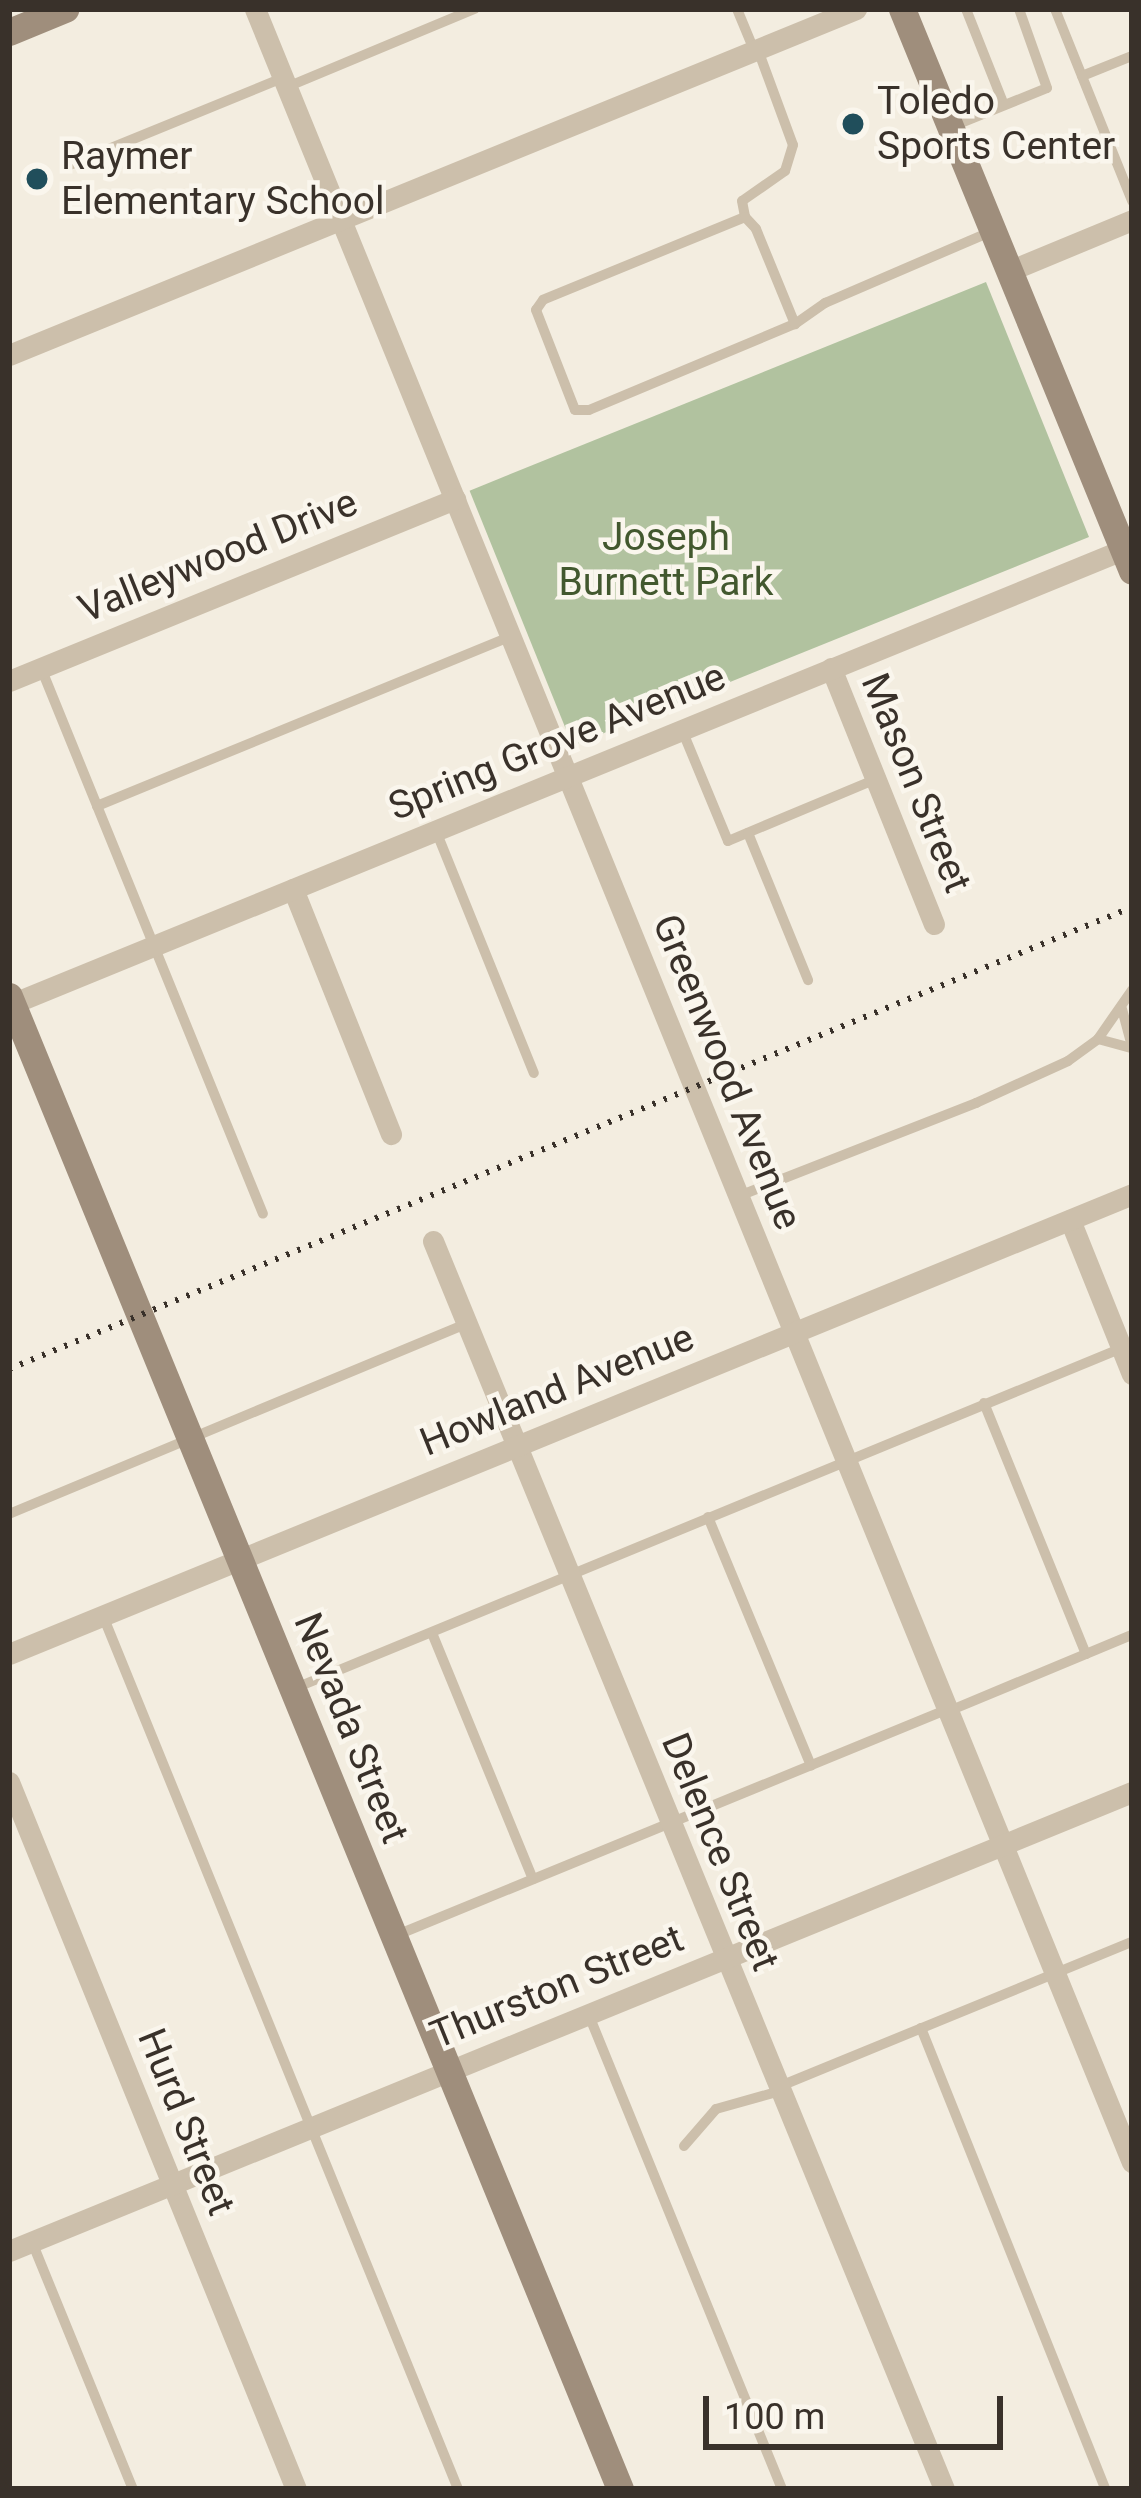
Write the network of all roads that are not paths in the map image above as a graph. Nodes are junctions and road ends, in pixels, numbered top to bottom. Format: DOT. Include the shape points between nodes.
graph roads {
  1 [pos="65,9"];
  2 [pos="255,9"];
  3 [pos="474,9"];
  4 [pos="737,9"];
  5 [pos="856,9"];
  6 [pos="902,9"];
  7 [pos="966,9"];
  8 [pos="1019,9"];
  9 [pos="1055,9"];
  10 [pos="9,32"];
  11 [pos="756,50"];
  12 [pos="1132,56"];
  13 [pos="1082,76"];
  14 [pos="285,83"];
  15 [pos="1004,105"];
  16 [pos="950,127"];
  17 [pos="67,166"];
  18 [pos="1132,201"];
  19 [pos="745,217"];
  20 [pos="341,220"];
  21 [pos="1132,220"];
  22 [pos="993,231"];
  23 [pos="1009,271"];
  24 [pos="795,324"];
  25 [pos="9,355"];
  26 [pos="454,499"];
  27 [pos="1129,555"];
  28 [pos="511,636"];
  29 [pos="41,668"];
  30 [pos="832,668"];
  31 [pos="9,681"];
  32 [pos="682,730"];
  33 [pos="568,776"];
  34 [pos="876,779"];
  35 [pos="98,806"];
  36 [pos="436,830"];
  37 [pos="748,833"];
  38 [pos="293,889"];
  39 [pos="934,924"];
  40 [pos="154,946"];
  41 [pos="808,980"];
  42 [pos="1132,990"];
  43 [pos="10,1001"];
  44 [pos="1122,1005"];
  45 [pos="1098,1039"];
  46 [pos="1132,1047"];
  47 [pos="534,1073"];
  48 [pos="391,1134"];
  49 [pos="1132,1194"];
  50 [pos="739,1196"];
  51 [pos="263,1214"];
  52 [pos="1070,1220"];
  53 [pos="433,1241"];
  54 [pos="466,1324"];
  55 [pos="794,1332"];
  56 [pos="1122,1348"];
  57 [pos="1132,1374"];
  58 [pos="984,1403"];
  59 [pos="191,1440"];
  60 [pos="514,1447"];
  61 [pos="848,1463"];
  62 [pos="9,1514"];
  63 [pos="708,1516"];
  64 [pos="240,1560"];
  65 [pos="568,1578"];
  66 [pos="103,1616"];
  67 [pos="432,1634"];
  68 [pos="1132,1635"];
  69 [pos="9,1654"];
  70 [pos="1086,1654"];
  71 [pos="293,1690"];
  72 [pos="948,1710"];
  73 [pos="811,1766"];
  74 [pos="9,1781"];
  75 [pos="1132,1792"];
  76 [pos="669,1823"];
  77 [pos="1003,1844"];
  78 [pos="533,1879"];
  79 [pos="394,1937"];
  80 [pos="1132,1942"];
  81 [pos="725,1958"];
  82 [pos="1055,1973"];
  83 [pos="588,2013"];
  84 [pos="921,2028"];
  85 [pos="448,2069"];
  86 [pos="779,2089"];
  87 [pos="311,2126"];
  88 [pos="684,2146"];
  89 [pos="1132,2162"];
  90 [pos="172,2184"];
  91 [pos="32,2242"];
  92 [pos="9,2251"];
  93 [pos="133,2489"];
  94 [pos="296,2489"];
  95 [pos="458,2489"];
  96 [pos="620,2489"];
  97 [pos="782,2489"];
  98 [pos="944,2489"];
  99 [pos="1105,2489"];
  1 -- 10 [label="street"];
  2 -- 14 [label="street, Greenwood Avenue"];
  3 -- 14 [label="lane"];
  4 -- 11 [label="lane"];
  5 -- 11 [label="street"];
  6 -- 16 [label="street"];
  7 -- 15 [label="lane"];
  8 -- 15 [label="lane" via="1049,82"];
  9 -- 13 [label="lane"];
  11 -- 19 [label="lane" via="793,145 785,171 742,201"];
  11 -- 20 [label="street"];
  12 -- 13 [label="lane"];
  13 -- 18 [label="lane"];
  14 -- 17 [label="lane"];
  14 -- 20 [label="street, Greenwood Avenue"];
  15 -- 16 [label="lane"];
  16 -- 22 [label="street"];
  19 -- 24 [label="lane"];
  19 -- 24 [label="lane" via="543,301 536,310 575,410"];
  20 -- 25 [label="street"];
  20 -- 26 [label="street, Greenwood Avenue"];
  21 -- 23 [label="street"];
  22 -- 23 [label="street"];
  22 -- 24 [label="lane" via="825,303"];
  23 -- 27 [label="street"];
  26 -- 28 [label="street, Greenwood Avenue"];
  26 -- 29 [label="street, Valleywood Drive"];
  27 -- 30 [label="street, Spring Grove Avenue"];
  28 -- 33 [label="street, Greenwood Avenue"];
  28 -- 35 [label="lane"];
  29 -- 31 [label="street, Valleywood Drive"];
  29 -- 35 [label="lane"];
  30 -- 32 [label="street, Spring Grove Avenue"];
  30 -- 34 [label="street, Mason Street"];
  32 -- 33 [label="street, Spring Grove Avenue"];
  32 -- 37 [label="lane" via="728,841"];
  33 -- 36 [label="street, Spring Grove Avenue"];
  33 -- 50 [label="street, Greenwood Avenue"];
  34 -- 37 [label="lane"];
  34 -- 39 [label="street, Mason Street"];
  35 -- 40 [label="lane"];
  36 -- 38 [label="street, Spring Grove Avenue"];
  36 -- 47 [label="lane"];
  37 -- 41 [label="lane"];
  38 -- 40 [label="street, Spring Grove Avenue"];
  38 -- 48 [label="street"];
  40 -- 43 [label="street, Spring Grove Avenue"];
  40 -- 51 [label="lane"];
  42 -- 44 [label="lane"];
  43 -- 59 [label="street, Nevada Street"];
  44 -- 45 [label="lane"];
  44 -- 46 [label="lane"];
  45 -- 46 [label="lane"];
  45 -- 50 [label="lane" via="1029,1081"];
  49 -- 52 [label="street, Howland Avenue"];
  50 -- 55 [label="street, Greenwood Avenue"];
  52 -- 55 [label="street, Howland Avenue"];
  52 -- 56 [label="street"];
  53 -- 54 [label="street, Delence Street"];
  54 -- 59 [label="lane"];
  54 -- 60 [label="street, Delence Street"];
  55 -- 60 [label="street, Howland Avenue"];
  55 -- 61 [label="street, Greenwood Avenue"];
  56 -- 57 [label="street"];
  56 -- 58 [label="lane"];
  58 -- 61 [label="lane"];
  58 -- 70 [label="lane"];
  59 -- 62 [label="lane"];
  59 -- 64 [label="street, Nevada Street"];
  60 -- 64 [label="street, Howland Avenue"];
  60 -- 65 [label="street, Delence Street"];
  61 -- 63 [label="lane"];
  61 -- 72 [label="street, Greenwood Avenue"];
  63 -- 65 [label="lane"];
  63 -- 73 [label="lane"];
  64 -- 66 [label="street, Howland Avenue"];
  64 -- 71 [label="street, Nevada Street"];
  65 -- 67 [label="lane"];
  65 -- 76 [label="street, Delence Street"];
  66 -- 69 [label="street, Howland Avenue"];
  66 -- 87 [label="lane"];
  67 -- 71 [label="lane"];
  67 -- 78 [label="lane"];
  68 -- 70 [label="lane"];
  70 -- 72 [label="lane"];
  71 -- 79 [label="street, Nevada Street"];
  72 -- 73 [label="lane"];
  72 -- 77 [label="street, Greenwood Avenue"];
  73 -- 76 [label="lane"];
  74 -- 90 [label="street, Hurd Street"];
  75 -- 77 [label="street, Thurston Street"];
  76 -- 78 [label="lane"];
  76 -- 81 [label="street, Delence Street"];
  77 -- 81 [label="street, Thurston Street"];
  77 -- 82 [label="street, Greenwood Avenue"];
  78 -- 79 [label="lane"];
  79 -- 85 [label="street, Nevada Street"];
  80 -- 82 [label="lane"];
  81 -- 83 [label="street, Thurston Street"];
  81 -- 86 [label="street, Delence Street"];
  82 -- 84 [label="lane"];
  82 -- 89 [label="street, Greenwood Avenue"];
  83 -- 85 [label="street, Thurston Street"];
  83 -- 97 [label="lane"];
  84 -- 86 [label="lane"];
  84 -- 99 [label="lane"];
  85 -- 87 [label="street, Thurston Street"];
  85 -- 96 [label="street, Nevada Street"];
  86 -- 88 [label="lane" via="716,2109"];
  86 -- 98 [label="street, Delence Street"];
  87 -- 90 [label="street, Thurston Street"];
  87 -- 95 [label="lane"];
  90 -- 91 [label="street, Thurston Street"];
  90 -- 94 [label="street, Hurd Street"];
  91 -- 92 [label="street, Thurston Street"];
  91 -- 93 [label="lane"];
}
